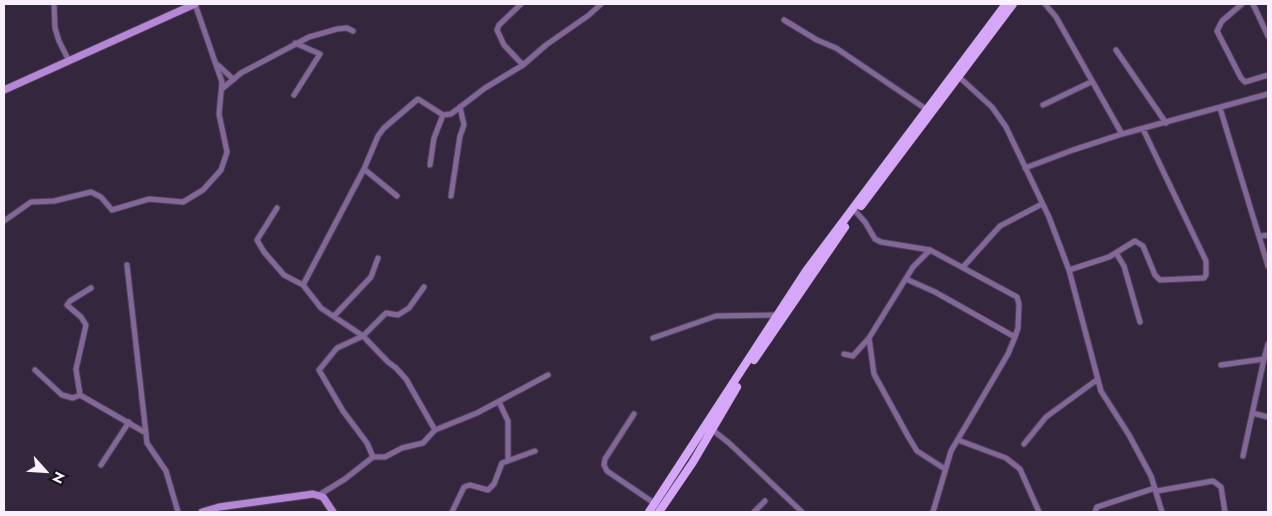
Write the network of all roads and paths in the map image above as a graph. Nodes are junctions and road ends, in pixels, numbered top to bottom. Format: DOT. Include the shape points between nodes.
graph roads {
  1 [pos="54,4"];
  2 [pos="195,4"];
  3 [pos="521,4"];
  4 [pos="600,4"];
  5 [pos="1006,4"];
  6 [pos="1013,4"];
  7 [pos="1045,4"];
  8 [pos="1242,4"];
  9 [pos="1253,4"];
  10 [pos="184,6"];
  11 [pos="784,20"];
  12 [pos="1266,27"];
  13 [pos="353,31"];
  14 [pos="1268,36"];
  15 [pos="295,43"];
  16 [pos="1116,50"];
  17 [pos="69,61"];
  18 [pos="522,64"];
  19 [pos="217,65"];
  20 [pos="1268,75"];
  21 [pos="958,76"];
  22 [pos="232,79"];
  23 [pos="1091,82"];
  24 [pos="223,88"];
  25 [pos="4,90"];
  26 [pos="1268,94"];
  27 [pos="294,95"];
  28 [pos="1044,105"];
  29 [pos="460,107"];
  30 [pos="1220,108"];
  31 [pos="926,109"];
  32 [pos="443,115"];
  33 [pos="1166,123"];
  34 [pos="1143,130"];
  35 [pos="1122,134"];
  36 [pos="430,165"];
  37 [pos="888,166"];
  38 [pos="1026,168"];
  39 [pos="364,169"];
  40 [pos="397,196"];
  41 [pos="451,196"];
  42 [pos="1042,204"];
  43 [pos="277,208"];
  44 [pos="856,212"];
  45 [pos="4,221"];
  46 [pos="1268,235"];
  47 [pos="1261,236"];
  48 [pos="930,250"];
  49 [pos="1116,253"];
  50 [pos="378,258"];
  51 [pos="127,265"];
  52 [pos="1268,266"];
  53 [pos="963,267"];
  54 [pos="1070,270"];
  55 [pos="906,279"];
  56 [pos="303,285"];
  57 [pos="424,287"];
  58 [pos="91,288"];
  59 [pos="776,315"];
  60 [pos="334,316"];
  61 [pos="1140,322"];
  62 [pos="363,336"];
  63 [pos="653,338"];
  64 [pos="869,338"];
  65 [pos="1015,338"];
  66 [pos="1268,344"];
  67 [pos="844,354"];
  68 [pos="1264,359"];
  69 [pos="1221,365"];
  70 [pos="35,370"];
  71 [pos="548,375"];
  72 [pos="1098,379"];
  73 [pos="80,395"];
  74 [pos="499,402"];
  75 [pos="1252,413"];
  76 [pos="634,414"];
  77 [pos="1268,417"];
  78 [pos="129,422"];
  79 [pos="709,427"];
  80 [pos="435,430"];
  81 [pos="146,434"];
  82 [pos="958,440"];
  83 [pos="1024,444"];
  84 [pos="535,451"];
  85 [pos="1242,456"];
  86 [pos="373,457"];
  87 [pos="508,461"];
  88 [pos="101,465"];
  89 [pos="945,469"];
  90 [pos="1156,489"];
  91 [pos="319,495"];
  92 [pos="765,501"];
  93 [pos="654,504"];
  94 [pos="178,512"];
  95 [pos="202,512"];
  96 [pos="333,512"];
  97 [pos="452,512"];
  98 [pos="649,512"];
  99 [pos="659,512"];
  100 [pos="754,512"];
  101 [pos="802,512"];
  102 [pos="933,512"];
  103 [pos="1039,512"];
  104 [pos="1095,512"];
  105 [pos="1162,512"];
  106 [pos="1225,512"];
  1 -- 17 [label="street" via="58,41"];
  2 -- 10 [label="street"];
  2 -- 19 [label="street"];
  3 -- 18 [label="street" via="499,24 497,30 504,46"];
  4 -- 18 [label="street"];
  5 -- 31 [label="main road"];
  6 -- 21 [label="main road"];
  7 -- 23 [label="street" via="1056,17"];
  8 -- 20 [label="street" via="1222,21 1217,30 1240,78 1245,82"];
  9 -- 12 [label="street"];
  10 -- 17 [label="street"];
  11 -- 31 [label="street" via="843,53"];
  12 -- 14 [label="street"];
  13 -- 15 [label="street" via="337,29"];
  15 -- 22 [label="street"];
  15 -- 27 [label="street" via="320,54"];
  16 -- 33 [label="street"];
  17 -- 25 [label="street"];
  18 -- 29 [label="street"];
  19 -- 22 [label="street"];
  19 -- 24 [label="street"];
  21 -- 37 [label="main road"];
  21 -- 38 [label="street" via="999,117"];
  22 -- 24 [label="street"];
  23 -- 28 [label="street"];
  23 -- 35 [label="street"];
  24 -- 45 [label="street" via="219,114 226,160 221,170 195,197 177,203 149,199 112,210 101,197 90,192 54,201 30,202"];
  26 -- 30 [label="street"];
  29 -- 32 [label="street" via="447,116"];
  29 -- 41 [label="street" via="464,125"];
  30 -- 33 [label="street"];
  30 -- 47 [label="street"];
  31 -- 37 [label="main road"];
  32 -- 36 [label="street" via="434,138"];
  32 -- 39 [label="street" via="424,100 414,101 378,136"];
  33 -- 34 [label="street"];
  34 -- 35 [label="street"];
  34 -- 49 [label="street" via="1208,271 1204,278 1160,280 1140,242 1135,241"];
  35 -- 38 [label="street"];
  37 -- 44 [label="main road"];
  37 -- 59 [label="main road"];
  38 -- 42 [label="street"];
  39 -- 40 [label="street"];
  39 -- 56 [label="street"];
  42 -- 53 [label="street" via="1000,226"];
  42 -- 54 [label="street"];
  43 -- 56 [label="street" via="258,242 277,268"];
  44 -- 48 [label="street" via="875,239"];
  44 -- 79 [label="main road"];
  46 -- 47 [label="street"];
  47 -- 52 [label="street"];
  48 -- 53 [label="street"];
  48 -- 55 [label="street"];
  49 -- 54 [label="street"];
  49 -- 61 [label="street" via="1124,266"];
  50 -- 60 [label="street" via="370,278"];
  51 -- 81 [label="street"];
  53 -- 65 [label="street" via="1016,298 1019,314"];
  54 -- 72 [label="street"];
  55 -- 64 [label="street"];
  55 -- 65 [label="street" via="936,292"];
  56 -- 60 [label="street" via="321,308"];
  57 -- 62 [label="street" via="409,308 398,314 386,313"];
  58 -- 73 [label="street" via="66,306 81,316 86,325 76,369"];
  59 -- 63 [label="street" via="716,316"];
  59 -- 79 [label="main road"];
  60 -- 62 [label="street"];
  62 -- 80 [label="street" via="406,379"];
  62 -- 86 [label="street" via="337,348 319,374 358,428"];
  64 -- 67 [label="street" via="853,356"];
  64 -- 89 [label="street" via="874,374 909,438 918,451"];
  65 -- 82 [label="street"];
  66 -- 68 [label="street"];
  68 -- 69 [label="street"];
  68 -- 75 [label="street"];
  70 -- 73 [label="street" via="62,396 73,398"];
  71 -- 74 [label="street"];
  72 -- 83 [label="street" via="1046,418"];
  72 -- 90 [label="street" via="1105,399 1129,435"];
  73 -- 78 [label="street"];
  74 -- 80 [label="street"];
  74 -- 87 [label="street" via="508,421"];
  75 -- 77 [label="street"];
  75 -- 85 [label="street"];
  76 -- 93 [label="street" via="604,465 607,471"];
  78 -- 81 [label="street"];
  78 -- 88 [label="street"];
  79 -- 93 [label="main road"];
  79 -- 99 [label="main road" via="693,462"];
  79 -- 101 [label="street"];
  80 -- 86 [label="street" via="423,443 402,448 386,457"];
  81 -- 94 [label="street" via="150,449 166,471"];
  82 -- 89 [label="street"];
  82 -- 103 [label="street" via="1006,458 1020,469"];
  84 -- 87 [label="street"];
  86 -- 91 [label="street"];
  87 -- 97 [label="street" via="502,463 491,488 464,487"];
  89 -- 102 [label="street"];
  90 -- 104 [label="street" via="1097,507"];
  90 -- 105 [label="street"];
  90 -- 106 [label="street" via="1213,481 1220,487"];
  91 -- 95 [label="street"];
  91 -- 96 [label="street"];
  92 -- 100 [label="street"];
  93 -- 98 [label="main road"];
}
